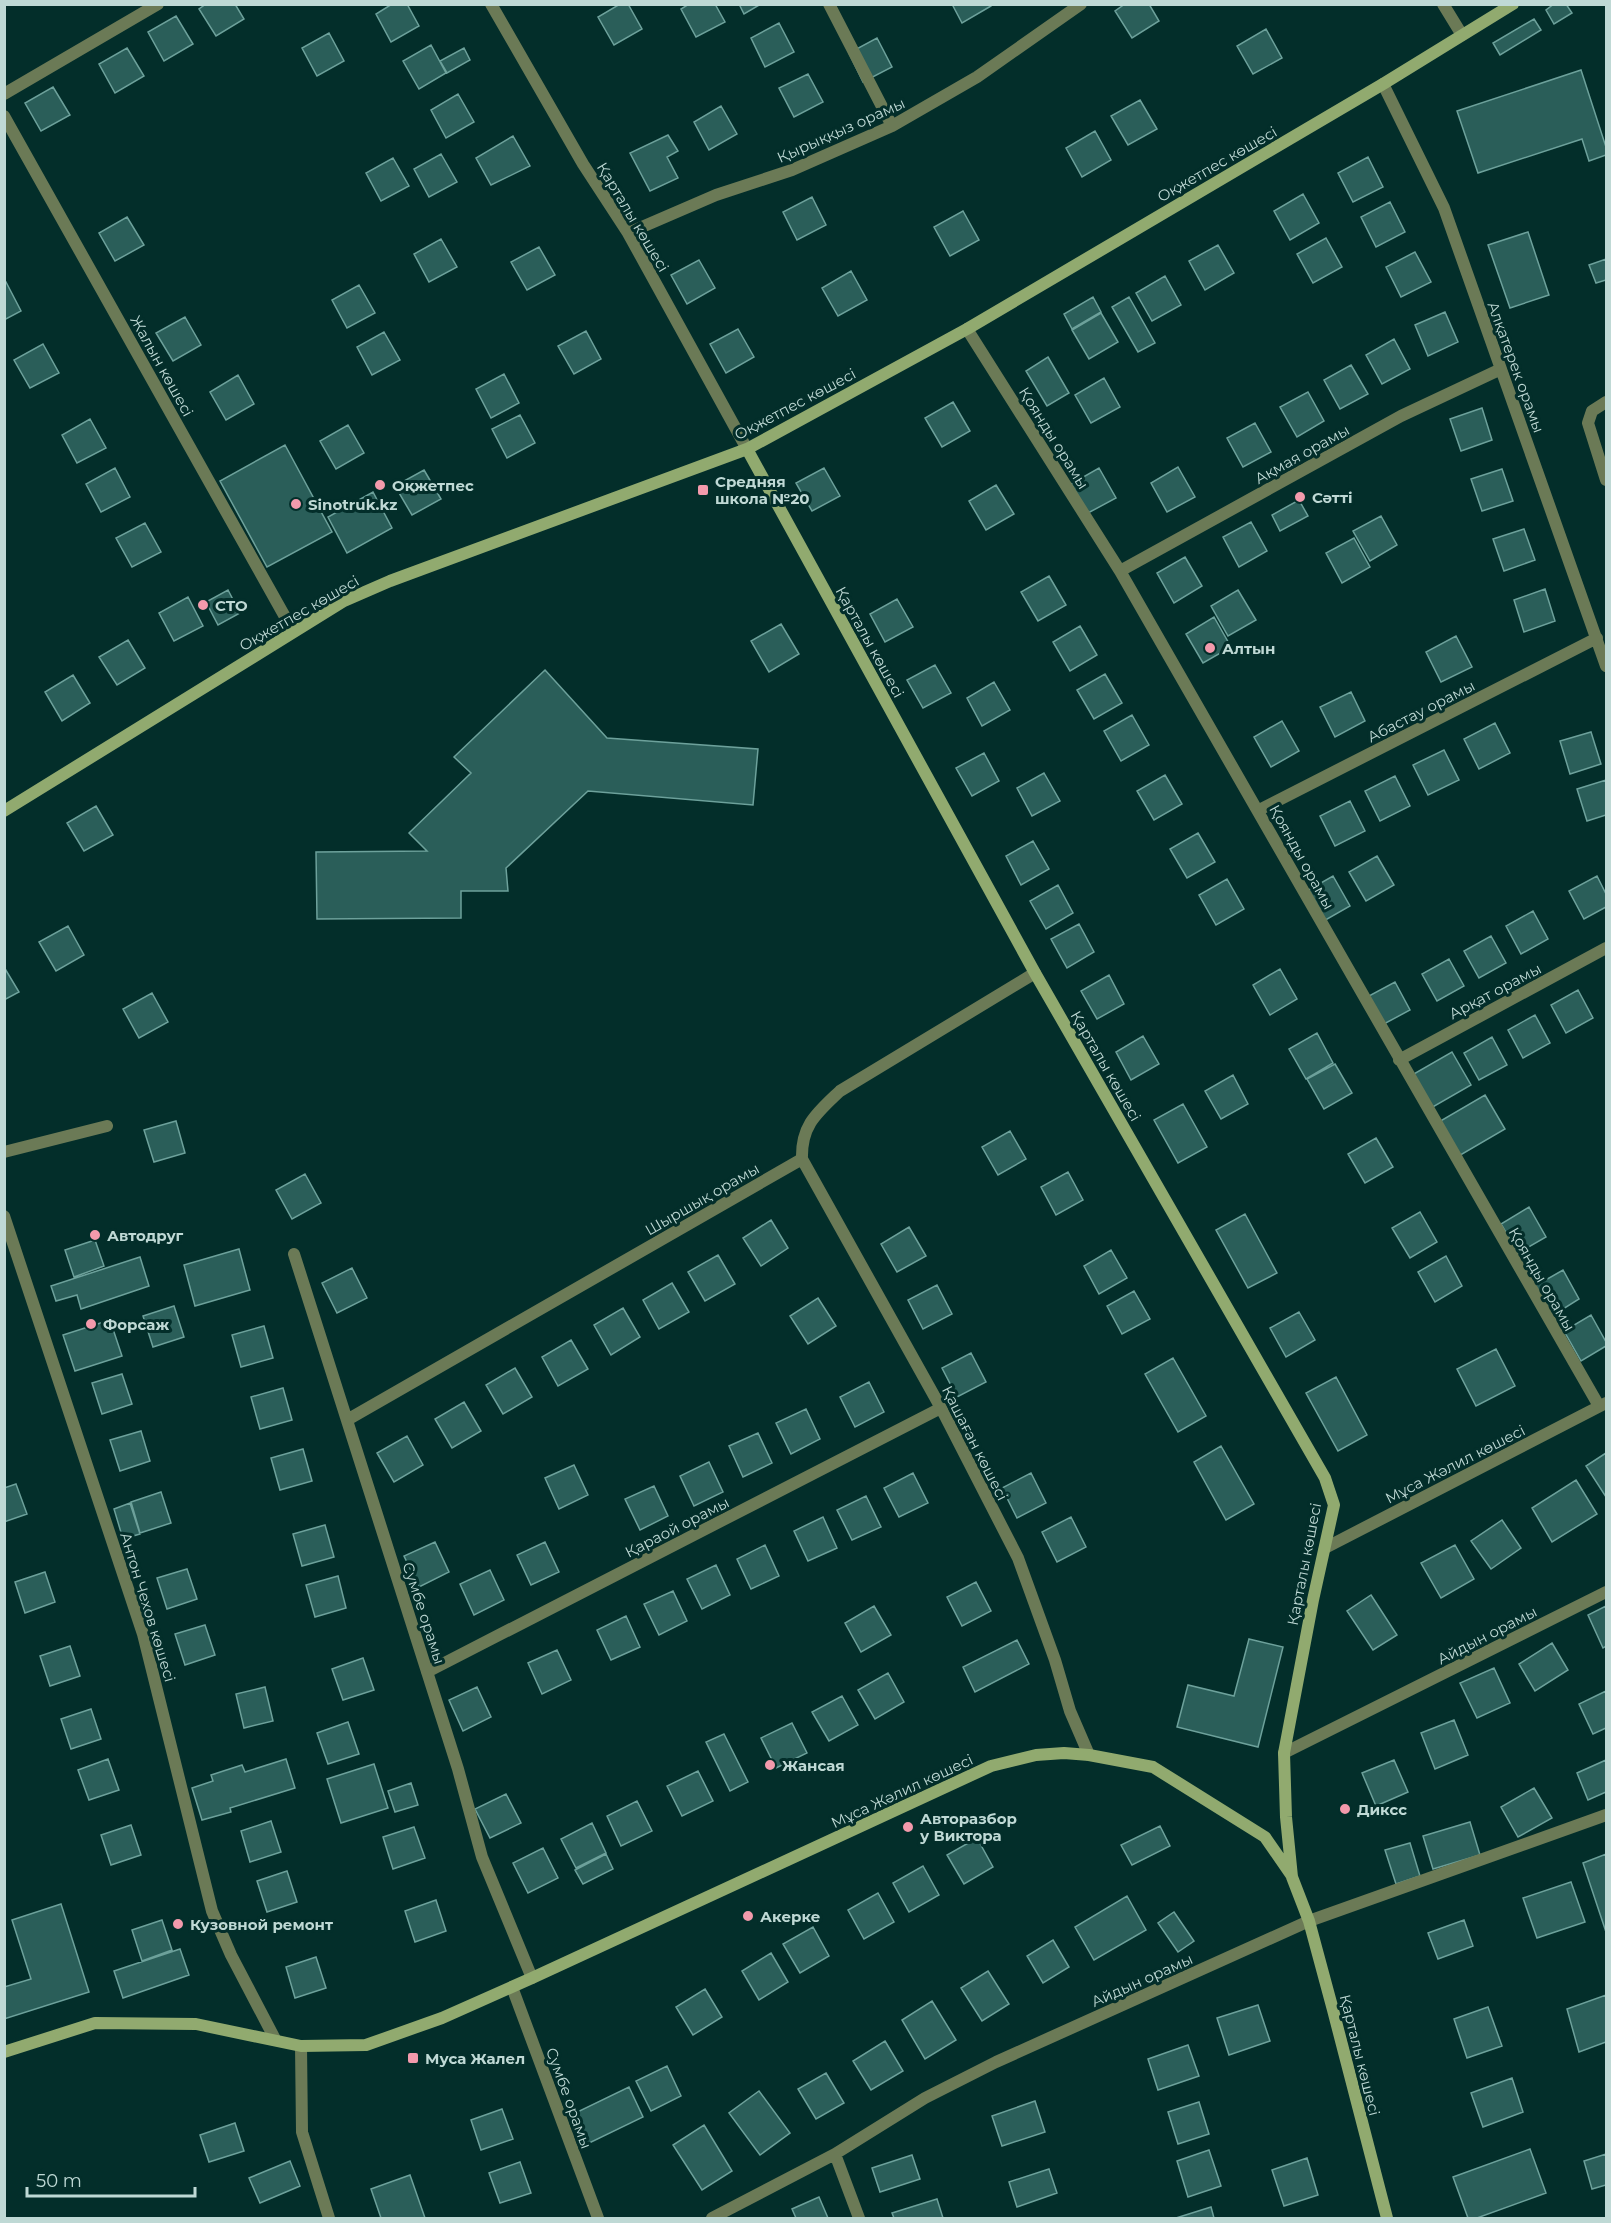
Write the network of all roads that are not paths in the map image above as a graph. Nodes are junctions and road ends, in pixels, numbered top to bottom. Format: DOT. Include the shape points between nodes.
graph roads {
  1 [pos="158,4"];
  2 [pos="491,4"];
  3 [pos="829,4"];
  4 [pos="1443,4"];
  5 [pos="1513,4"];
  6 [pos="1073,7"];
  7 [pos="1462,35"];
  8 [pos="1383,84"];
  9 [pos="4,94"];
  10 [pos="4,116"];
  11 [pos="892,126"];
  12 [pos="628,233"];
  13 [pos="967,329"];
  14 [pos="1501,369"];
  15 [pos="1606,402"];
  16 [pos="747,449"];
  17 [pos="1606,480"];
  18 [pos="1120,571"];
  19 [pos="293,631"];
  20 [pos="1597,638"];
  21 [pos="1606,666"];
  22 [pos="1258,810"];
  23 [pos="4,812"];
  24 [pos="1606,948"];
  25 [pos="1035,973"];
  26 [pos="1399,1060"];
  27 [pos="107,1126"];
  28 [pos="4,1152"];
  29 [pos="802,1159"];
  30 [pos="4,1216"];
  31 [pos="294,1254"];
  32 [pos="1603,1405"];
  33 [pos="941,1408"];
  34 [pos="347,1420"];
  35 [pos="1325,1548"];
  36 [pos="1606,1592"];
  37 [pos="427,1672"];
  38 [pos="1284,1753"];
  39 [pos="1089,1755"];
  40 [pos="1606,1815"];
  41 [pos="1292,1877"];
  42 [pos="1309,1921"];
  43 [pos="532,1978"];
  44 [pos="512,1987"];
  45 [pos="275,2039"];
  46 [pos="302,2046"];
  47 [pos="4,2052"];
  48 [pos="835,2154"];
  49 [pos="329,2218"];
  50 [pos="598,2218"];
  51 [pos="712,2218"];
  52 [pos="859,2218"];
  53 [pos="1387,2218"];
  1 -- 9 [label="street"];
  2 -- 12 [label="street, Қарталы көшесі" via="583,164"];
  3 -- 11 [label="street"];
  4 -- 7 [label="street"];
  5 -- 7 [label="street, Оқжетпес көшесі"];
  6 -- 11 [label="street, Қырыққыз орамы" via="977,77"];
  7 -- 8 [label="street, Оқжетпес көшесі"];
  8 -- 13 [label="street, Оқжетпес көшесі"];
  8 -- 14 [label="street, Алқатерек орамы" via="1444,208"];
  10 -- 19 [label="street, Жалын көшесі"];
  11 -- 12 [label="street, Қырыққыз орамы" via="792,170 716,195"];
  12 -- 16 [label="street, Қарталы көшесі"];
  13 -- 16 [label="street, Оқжетпес көшесі"];
  13 -- 18 [label="street, Қоянды орамы"];
  14 -- 18 [label="street, Ақмая орамы" via="1401,416"];
  14 -- 20 [label="street, Алқатерек орамы"];
  15 -- 17 [label="street" via="1592,411 1588,423"];
  16 -- 19 [label="street, Оқжетпес көшесі" via="390,580"];
  16 -- 25 [label="street, Қарталы көшесі"];
  18 -- 22 [label="street, Қоянды орамы"];
  19 -- 23 [label="street, Оқжетпес көшесі"];
  20 -- 21 [label="street, Алқатерек орамы"];
  20 -- 22 [label="street, Абастау орамы"];
  22 -- 26 [label="street, Қоянды орамы"];
  24 -- 26 [label="street, Арқат орамы"];
  25 -- 29 [label="street" via="840,1091 813,1118 801,1142"];
  25 -- 35 [label="street, Қарталы көшесі" via="1325,1478 1334,1505"];
  26 -- 32 [label="street, Қоянды орамы"];
  27 -- 28 [label="street"];
  29 -- 33 [label="street, Қашаған көшесі"];
  29 -- 34 [label="street, Шыршық орамы"];
  30 -- 45 [label="street, Антон Чехов көшесі" via="144,1634 212,1911"];
  31 -- 34 [label="street, Сумбе орамы"];
  32 -- 35 [label="street, Мұса Жәлил көшесі"];
  33 -- 37 [label="street, Қараой орамы"];
  33 -- 39 [label="street, Қашаған көшесі" via="1018,1558"];
  34 -- 37 [label="street, Сумбе орамы"];
  35 -- 38 [label="street, Қарталы көшесі"];
  36 -- 38 [label="street, Айдын орамы"];
  37 -- 43 [label="street, Сумбе орамы" via="482,1857"];
  38 -- 41 [label="street, Қарталы көшесі"];
  39 -- 41 [label="street, Мұса Жәлил көшесі" via="1153,1767 1222,1808 1265,1837"];
  39 -- 43 [label="street, Мұса Жәлил көшесі" via="1036,1755 991,1766"];
  40 -- 42 [label="street, Айдын орамы"];
  41 -- 42 [label="street, Қарталы көшесі"];
  42 -- 48 [label="street, Айдын орамы" via="996,2062 925,2098"];
  42 -- 53 [label="street, Қарталы көшесі"];
  43 -- 44 [label="street, Мұса Жәлил көшесі"];
  44 -- 46 [label="street, Мұса Жәлил көшесі" via="366,2045"];
  44 -- 50 [label="street, Сумбе орамы"];
  45 -- 46 [label="street, Мұса Жәлил көшесі"];
  45 -- 47 [label="street, Мұса Жәлил көшесі" via="196,2024 95,2024"];
  46 -- 49 [label="street" via="302,2132"];
  48 -- 51 [label="street, Айдын орамы"];
  48 -- 52 [label="street"];
}
